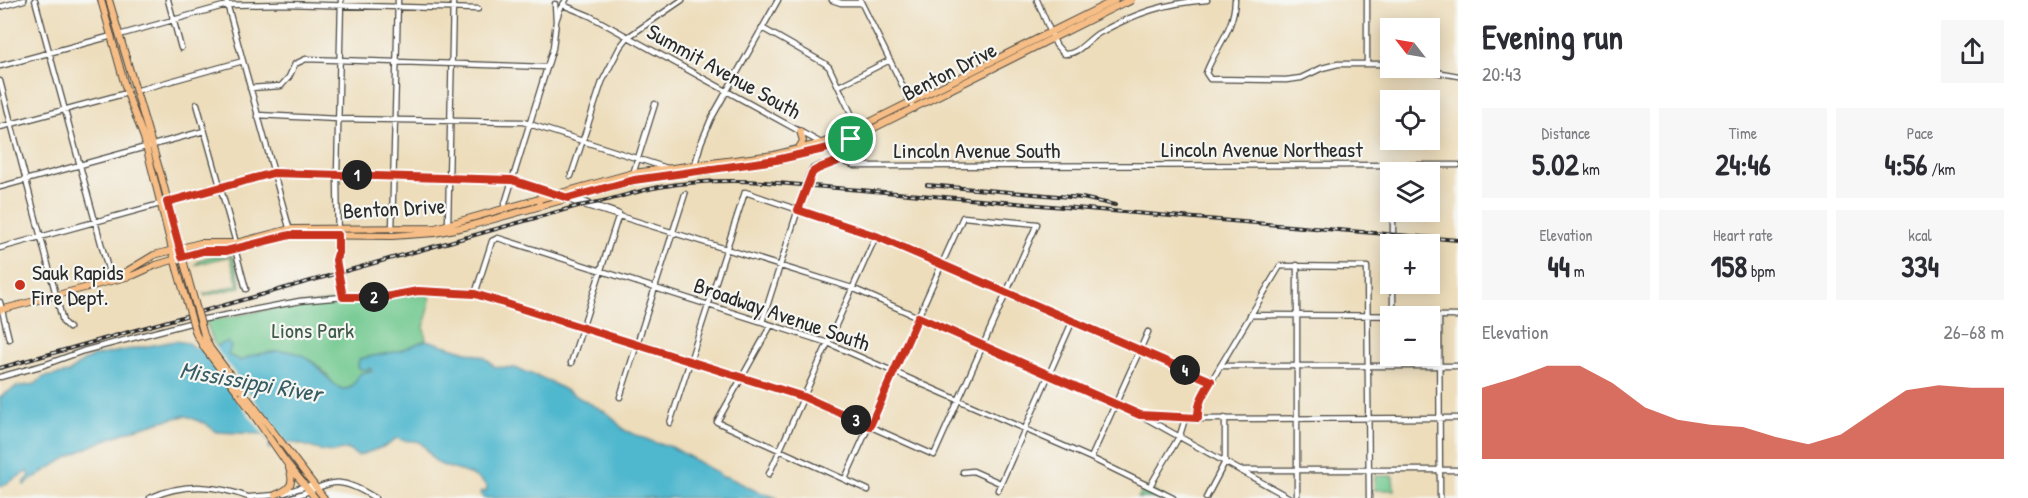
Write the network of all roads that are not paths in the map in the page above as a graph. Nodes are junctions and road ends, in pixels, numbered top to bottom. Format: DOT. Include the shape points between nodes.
graph roads {
  1 [pos="24,0"];
  2 [pos="35,0"];
  3 [pos="101,0"];
  4 [pos="109,0"];
  5 [pos="168,0"];
  6 [pos="398,0"];
  7 [pos="453,0"];
  8 [pos="682,0"];
  9 [pos="778,0"];
  10 [pos="832,0"];
  11 [pos="1037,0"];
  12 [pos="1115,0"];
  13 [pos="1207,0"];
  14 [pos="1236,0"];
  15 [pos="1367,0"];
  16 [pos="861,1"];
  17 [pos="1128,1"];
  18 [pos="284,2"];
  19 [pos="554,2"];
  20 [pos="227,3"];
  21 [pos="341,3"];
  22 [pos="565,3"];
  23 [pos="0,7"];
  24 [pos="398,7"];
  25 [pos="453,8"];
  26 [pos="478,9"];
  27 [pos="174,20"];
  28 [pos="556,21"];
  29 [pos="762,28"];
  30 [pos="1050,32"];
  31 [pos="116,36"];
  32 [pos="628,37"];
  33 [pos="1053,39"];
  34 [pos="181,48"];
  35 [pos="51,53"];
  36 [pos="890,60"];
  37 [pos="340,61"];
  38 [pos="243,62"];
  39 [pos="396,63"];
  40 [pos="1367,63"];
  41 [pos="1380,64"];
  42 [pos="452,65"];
  43 [pos="0,66"];
  44 [pos="546,67"];
  45 [pos="1440,73"];
  46 [pos="1458,76"];
  47 [pos="0,81"];
  48 [pos="839,86"];
  49 [pos="250,88"];
  50 [pos="135,91"];
  51 [pos="727,91"];
  52 [pos="127,93"];
  53 [pos="196,104"];
  54 [pos="655,104"];
  55 [pos="912,105"];
  56 [pos="65,110"];
  57 [pos="257,115"];
  58 [pos="338,119"];
  59 [pos="394,119"];
  60 [pos="450,120"];
  61 [pos="11,124"];
  62 [pos="528,124"];
  63 [pos="0,127"];
  64 [pos="204,131"];
  65 [pos="800,131"];
  66 [pos="860,131"];
  67 [pos="851,139"];
  68 [pos="584,140"];
  69 [pos="149,146"];
  70 [pos="825,146"];
  71 [pos="798,149"];
  72 [pos="637,158"];
  73 [pos="840,160"];
  74 [pos="1380,165"];
  75 [pos="1440,165"];
  76 [pos="1458,165"];
  77 [pos="80,166"];
  78 [pos="1103,166"];
  79 [pos="668,168"];
  80 [pos="694,168"];
  81 [pos="273,173"];
  82 [pos="337,175"];
  83 [pos="392,176"];
  84 [pos="571,176"];
  85 [pos="449,177"];
  86 [pos="634,177"];
  87 [pos="25,180"];
  88 [pos="512,180"];
  89 [pos="0,187"];
  90 [pos="220,188"];
  91 [pos="538,188"];
  92 [pos="586,193"];
  93 [pos="685,194"];
  94 [pos="558,195"];
  95 [pos="568,198"];
  96 [pos="539,201"];
  97 [pos="587,202"];
  98 [pos="163,203"];
  99 [pos="503,210"];
  100 [pos="798,210"];
  101 [pos="619,214"];
  102 [pos="96,222"];
  103 [pos="449,228"];
  104 [pos="673,231"];
  105 [pos="290,232"];
  106 [pos="338,232"];
  107 [pos="392,233"];
  108 [pos="876,236"];
  109 [pos="40,237"];
  110 [pos="236,246"];
  111 [pos="0,248"];
  112 [pos="727,248"];
  113 [pos="180,249"];
  114 [pos="172,250"];
  115 [pos="182,257"];
  116 [pos="175,260"];
  117 [pos="942,263"];
  118 [pos="780,265"];
  119 [pos="1297,265"];
  120 [pos="601,271"];
  121 [pos="111,280"];
  122 [pos="655,288"];
  123 [pos="852,288"];
  124 [pos="246,289"];
  125 [pos="1007,292"];
  126 [pos="475,294"];
  127 [pos="56,295"];
  128 [pos="343,297"];
  129 [pos="708,305"];
  130 [pos="1,307"];
  131 [pos="1250,315"];
  132 [pos="1296,316"];
  133 [pos="1368,316"];
  134 [pos="1380,316"];
  135 [pos="1440,316"];
  136 [pos="1458,316"];
  137 [pos="918,317"];
  138 [pos="1073,320"];
  139 [pos="762,322"];
  140 [pos="771,325"];
  141 [pos="69,328"];
  142 [pos="583,328"];
  143 [pos="1148,332"];
  144 [pos="9,339"];
  145 [pos="828,342"];
  146 [pos="637,345"];
  147 [pos="983,345"];
  148 [pos="1139,350"];
  149 [pos="690,361"];
  150 [pos="571,363"];
  151 [pos="1220,366"];
  152 [pos="1368,366"];
  153 [pos="1458,366"];
  154 [pos="1297,367"];
  155 [pos="1440,367"];
  156 [pos="894,371"];
  157 [pos="1049,374"];
  158 [pos="0,377"];
  159 [pos="742,377"];
  160 [pos="1211,381"];
  161 [pos="240,392"];
  162 [pos="620,397"];
  163 [pos="804,397"];
  164 [pos="959,400"];
  165 [pos="1115,404"];
  166 [pos="1140,415"];
  167 [pos="1198,418"];
  168 [pos="1225,418"];
  169 [pos="1298,418"];
  170 [pos="1369,418"];
  171 [pos="1440,418"];
  172 [pos="1458,418"];
  173 [pos="1185,419"];
  174 [pos="670,423"];
  175 [pos="870,426"];
  176 [pos="1024,430"];
  177 [pos="1179,438"];
  178 [pos="780,451"];
  179 [pos="286,457"];
  180 [pos="1091,458"];
  181 [pos="1225,462"];
  182 [pos="1369,469"];
  183 [pos="1240,470"];
  184 [pos="1298,470"];
  185 [pos="1440,470"];
  186 [pos="1458,470"];
  187 [pos="963,472"];
  188 [pos="769,474"];
  189 [pos="845,479"];
  190 [pos="1000,483"];
  191 [pos="1150,486"];
  192 [pos="311,488"];
  193 [pos="868,490"];
  194 [pos="998,490"];
  195 [pos="275,495"];
  196 [pos="150,498"];
  197 [pos="250,498"];
  198 [pos="289,498"];
  199 [pos="315,498"];
  200 [pos="324,498"];
  201 [pos="375,498"];
  202 [pos="1173,498"];
  203 [pos="1206,498"];
  204 [pos="1290,498"];
  205 [pos="1296,498"];
  206 [pos="1369,498"];
  207 [pos="1440,498"];
  1 -- 23 [label="street"];
  2 -- 35 [label="street"];
  3 -- 31 [label="main road"];
  4 -- 31 [label="main road"];
  5 -- 27 [label="street"];
  6 -- 24 [label="street"];
  7 -- 25 [label="street"];
  8 -- 32 [label="street"];
  9 -- 29 [label="street"];
  10 -- 16 [label="street"];
  11 -- 30 [label="street"];
  12 -- 30 [label="main road, Benton Drive"];
  13 -- 33 [label="street" via="1143,11 1070,54 1059,50"];
  14 -- 40 [label="street" via="1235,15 1208,68 1206,76 1215,81 1286,80 1331,66"];
  15 -- 40 [label="street"];
  16 -- 36 [label="street"];
  17 -- 33 [label="main road, Benton Drive"];
  18 -- 20 [label="street"];
  18 -- 21 [label="street"];
  19 -- 22 [label="street, Summit Avenue South"];
  19 -- 28 [label="street"];
  20 -- 27 [label="street"];
  20 -- 38 [label="street"];
  21 -- 24 [label="street"];
  21 -- 37 [label="street"];
  22 -- 28 [label="street"];
  22 -- 32 [label="street, Summit Avenue South"];
  24 -- 25 [label="street"];
  24 -- 39 [label="street"];
  25 -- 26 [label="street"];
  25 -- 42 [label="street"];
  27 -- 31 [label="street"];
  27 -- 34 [label="street"];
  28 -- 44 [label="street"];
  29 -- 48 [label="street" via="824,63"];
  29 -- 51 [label="street"];
  30 -- 33 [label="street"];
  30 -- 55 [label="main road, Benton Drive"];
  31 -- 35 [label="street"];
  31 -- 50 [label="main road"];
  31 -- 52 [label="main road"];
  32 -- 51 [label="street, Summit Avenue South"];
  32 -- 68 [label="street" via="607,71"];
  33 -- 55 [label="main road, Benton Drive"];
  35 -- 43 [label="street"];
  35 -- 56 [label="street"];
  36 -- 48 [label="street"];
  36 -- 55 [label="street"];
  37 -- 39 [label="street"];
  37 -- 49 [label="street" via="306,59 295,64 281,86"];
  37 -- 58 [label="street"];
  38 -- 49 [label="street"];
  38 -- 50 [label="street"];
  39 -- 42 [label="street"];
  39 -- 59 [label="street"];
  40 -- 41 [label="street"];
  42 -- 44 [label="street"];
  42 -- 60 [label="street"];
  44 -- 62 [label="street"];
  45 -- 46 [label="street"];
  47 -- 61 [label="street"];
  48 -- 66 [label="street"];
  49 -- 57 [label="street"];
  50 -- 69 [label="main road"];
  51 -- 65 [label="street, Summit Avenue South"];
  51 -- 80 [label="street" via="711,119"];
  52 -- 56 [label="street"];
  52 -- 69 [label="main road"];
  53 -- 64 [label="street"];
  54 -- 72 [label="street"];
  55 -- 66 [label="main road, Benton Drive"];
  56 -- 61 [label="street"];
  56 -- 77 [label="street"];
  57 -- 58 [label="street"];
  57 -- 81 [label="street"];
  58 -- 59 [label="street"];
  58 -- 82 [label="street"];
  59 -- 60 [label="street"];
  59 -- 83 [label="street"];
  60 -- 62 [label="street"];
  60 -- 85 [label="street"];
  61 -- 63 [label="street"];
  61 -- 87 [label="street"];
  62 -- 68 [label="street"];
  62 -- 88 [label="street"];
  64 -- 69 [label="street"];
  64 -- 90 [label="street"];
  65 -- 70 [label="street, Summit Avenue South"];
  65 -- 71 [label="main road" via="803,141"];
  66 -- 67 [label="main road, Benton Drive"];
  66 -- 70 [label="main road, Benton Drive"];
  67 -- 70 [label="main road, Benton Drive"];
  67 -- 73 [label="main road" via="841,151"];
  68 -- 72 [label="street"];
  68 -- 84 [label="street"];
  69 -- 77 [label="street"];
  69 -- 98 [label="main road"];
  70 -- 71 [label="main road, Benton Drive"];
  70 -- 73 [label="street"];
  70 -- 80 [label="main road, Benton Drive" via="776,160"];
  71 -- 80 [label="main road, Benton Drive"];
  72 -- 79 [label="street"];
  72 -- 86 [label="street"];
  73 -- 78 [label="street, Lincoln Avenue South" via="855,166"];
  73 -- 100 [label="street" via="810,171"];
  74 -- 78 [label="street, Lincoln Avenue Northeast"];
  75 -- 76 [label="street, Lincoln Avenue Northeast"];
  77 -- 87 [label="street"];
  77 -- 102 [label="street"];
  79 -- 80 [label="main road, Benton Drive"];
  79 -- 86 [label="main road, Benton Drive"];
  80 -- 86 [label="main road, Benton Drive"];
  81 -- 82 [label="street"];
  81 -- 90 [label="street"];
  81 -- 105 [label="street"];
  82 -- 83 [label="street"];
  82 -- 106 [label="street"];
  83 -- 85 [label="street"];
  83 -- 107 [label="street"];
  85 -- 88 [label="street"];
  85 -- 103 [label="street"];
  86 -- 92 [label="main road, Benton Drive"];
  86 -- 94 [label="main road, Benton Drive"];
  87 -- 89 [label="street"];
  87 -- 109 [label="street"];
  88 -- 91 [label="street"];
  88 -- 99 [label="street"];
  90 -- 98 [label="street"];
  90 -- 110 [label="street"];
  91 -- 94 [label="street"];
  91 -- 96 [label="main road"];
  92 -- 95 [label="main road, Benton Drive"];
  92 -- 97 [label="main road"];
  93 -- 104 [label="street"];
  94 -- 95 [label="street"];
  94 -- 96 [label="main road, Benton Drive"];
  95 -- 97 [label="street"];
  95 -- 101 [label="street"];
  95 -- 103 [label="main road, Benton Drive"];
  96 -- 99 [label="main road, Benton Drive"];
  97 -- 101 [label="street"];
  98 -- 102 [label="street"];
  98 -- 113 [label="main road"];
  98 -- 114 [label="main road"];
  99 -- 103 [label="main road, Benton Drive"];
  100 -- 108 [label="street"];
  100 -- 112 [label="street" via="745,192"];
  100 -- 118 [label="street"];
  101 -- 104 [label="street"];
  101 -- 120 [label="street"];
  102 -- 109 [label="street"];
  102 -- 121 [label="street"];
  103 -- 107 [label="main road, Benton Drive"];
  104 -- 112 [label="street"];
  104 -- 122 [label="street"];
  105 -- 106 [label="main road, Benton Drive"];
  105 -- 110 [label="main road, Benton Drive"];
  106 -- 107 [label="main road, Benton Drive"];
  106 -- 128 [label="street" via="336,257 343,278"];
  108 -- 117 [label="street"];
  108 -- 123 [label="street"];
  109 -- 111 [label="street"];
  109 -- 127 [label="street"];
  110 -- 113 [label="main road, Benton Drive" via="204,243"];
  110 -- 115 [label="main road, Benton Drive" via="222,252 203,251"];
  110 -- 124 [label="street"];
  112 -- 118 [label="street"];
  112 -- 129 [label="street"];
  113 -- 114 [label="main road, Benton Drive"];
  113 -- 115 [label="main road"];
  114 -- 116 [label="main road"];
  114 -- 121 [label="main road, Benton Drive" via="150,257"];
  115 -- 116 [label="main road, Benton Drive"];
  115 -- 161 [label="main road, bridge" via="204,335"];
  116 -- 121 [label="main road, Benton Drive"];
  116 -- 161 [label="main road, bridge" via="196,334"];
  117 -- 125 [label="street"];
  117 -- 125 [label="street" via="963,217 1037,224"];
  117 -- 137 [label="street"];
  118 -- 123 [label="street"];
  118 -- 139 [label="street"];
  119 -- 131 [label="street" via="1280,266"];
  119 -- 132 [label="street"];
  119 -- 133 [label="street" via="1367,267"];
  120 -- 122 [label="street, Broadway Avenue South"];
  120 -- 126 [label="street, Broadway Avenue South" via="495,238"];
  120 -- 142 [label="street"];
  121 -- 127 [label="main road, Benton Drive"];
  122 -- 129 [label="street, Broadway Avenue South"];
  122 -- 146 [label="street"];
  123 -- 137 [label="street"];
  123 -- 145 [label="street"];
  125 -- 138 [label="street"];
  125 -- 147 [label="street"];
  126 -- 128 [label="street" via="418,291 385,297"];
  126 -- 142 [label="street"];
  127 -- 130 [label="main road, Benton Drive"];
  127 -- 141 [label="street" via="63,322"];
  128 -- 158 [label="street" via="205,319"];
  129 -- 139 [label="street, Broadway Avenue South"];
  129 -- 149 [label="street"];
  130 -- 144 [label="street"];
  131 -- 132 [label="street"];
  131 -- 151 [label="street"];
  132 -- 133 [label="street"];
  132 -- 154 [label="street"];
  133 -- 134 [label="street"];
  133 -- 152 [label="street"];
  135 -- 136 [label="street"];
  137 -- 147 [label="street"];
  137 -- 156 [label="street"];
  138 -- 148 [label="street"];
  138 -- 157 [label="street"];
  139 -- 140 [label="street, Broadway Avenue South"];
  140 -- 145 [label="street, Broadway Avenue South"];
  140 -- 159 [label="street"];
  142 -- 146 [label="street"];
  142 -- 150 [label="street"];
  143 -- 148 [label="street"];
  145 -- 156 [label="street, Broadway Avenue South"];
  145 -- 163 [label="street"];
  146 -- 149 [label="street"];
  146 -- 162 [label="street"];
  147 -- 157 [label="street"];
  147 -- 164 [label="street"];
  148 -- 160 [label="street"];
  148 -- 165 [label="street"];
  149 -- 159 [label="street"];
  149 -- 174 [label="street"];
  151 -- 154 [label="street"];
  151 -- 160 [label="street"];
  152 -- 154 [label="street"];
  152 -- 155 [label="street"];
  152 -- 170 [label="street"];
  153 -- 155 [label="street"];
  154 -- 169 [label="street"];
  155 -- 171 [label="street"];
  156 -- 164 [label="street, Broadway Avenue South"];
  156 -- 175 [label="street"];
  157 -- 165 [label="street"];
  157 -- 176 [label="street"];
  159 -- 163 [label="street"];
  159 -- 178 [label="street" via="717,422"];
  160 -- 167 [label="street" via="1200,400"];
  161 -- 179 [label="main road"];
  163 -- 175 [label="street"];
  163 -- 178 [label="street"];
  164 -- 175 [label="street" via="934,455"];
  164 -- 176 [label="street, Broadway Avenue South"];
  165 -- 166 [label="street"];
  165 -- 180 [label="street"];
  166 -- 173 [label="street"];
  166 -- 177 [label="street"];
  167 -- 168 [label="street"];
  167 -- 173 [label="street"];
  168 -- 169 [label="street"];
  168 -- 181 [label="street"];
  169 -- 170 [label="street"];
  169 -- 184 [label="street"];
  170 -- 171 [label="street"];
  170 -- 182 [label="street"];
  171 -- 172 [label="street"];
  171 -- 185 [label="street"];
  173 -- 177 [label="street"];
  175 -- 189 [label="street"];
  176 -- 180 [label="street, Broadway Avenue South"];
  176 -- 190 [label="street"];
  177 -- 181 [label="street"];
  177 -- 191 [label="street"];
  178 -- 188 [label="street"];
  178 -- 189 [label="street"];
  179 -- 192 [label="main road"];
  179 -- 192 [label="main road"];
  179 -- 195 [label="main road" via="292,482 288,489"];
  180 -- 191 [label="street, Broadway Avenue South"];
  181 -- 183 [label="street"];
  181 -- 203 [label="street"];
  182 -- 184 [label="street"];
  182 -- 185 [label="street"];
  182 -- 206 [label="street"];
  183 -- 184 [label="street"];
  183 -- 204 [label="street"];
  184 -- 205 [label="street"];
  185 -- 186 [label="street"];
  185 -- 207 [label="street"];
  187 -- 190 [label="street" via="974,471"];
  189 -- 193 [label="street"];
  190 -- 194 [label="street"];
  191 -- 202 [label="street, Broadway Avenue South"];
  192 -- 195 [label="street"];
  192 -- 198 [label="street"];
  192 -- 199 [label="main road"];
  192 -- 200 [label="main road"];
  192 -- 201 [label="street" via="340,482"];
  195 -- 197 [label="street"];
  196 -- 197 [label="street" via="180,487 215,488"];
}
